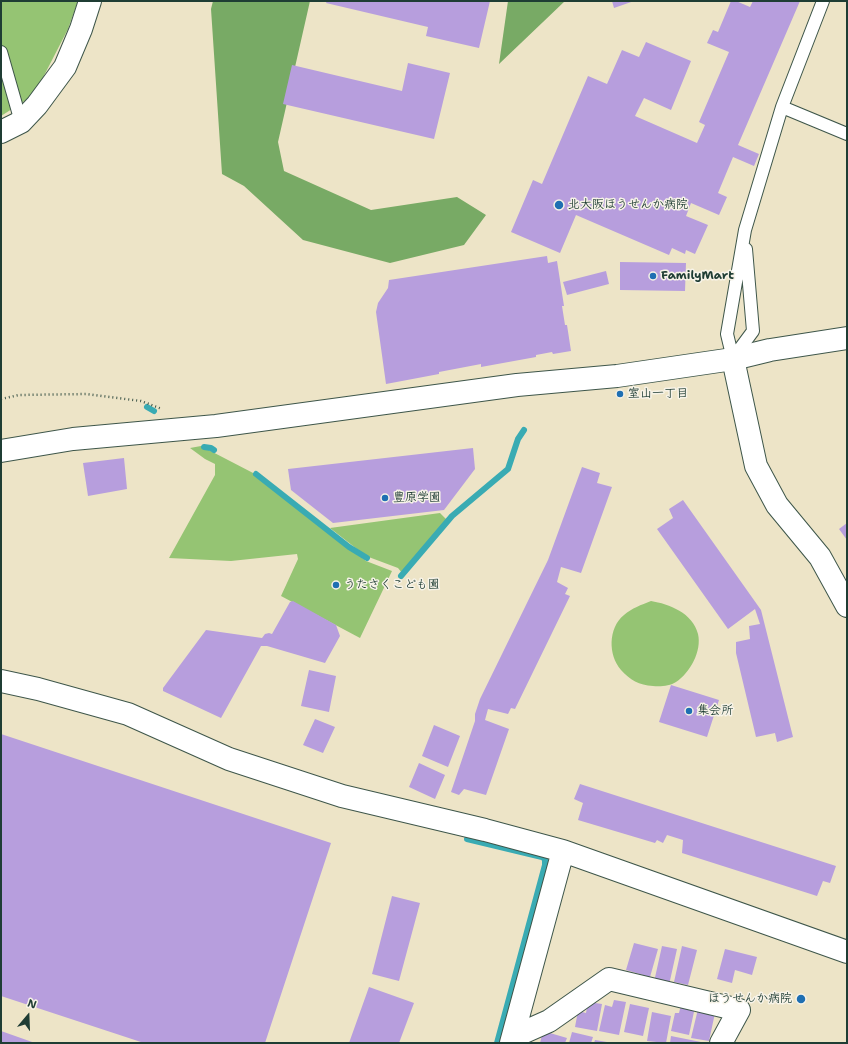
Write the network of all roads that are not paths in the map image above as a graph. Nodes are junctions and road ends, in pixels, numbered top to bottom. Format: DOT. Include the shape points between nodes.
graph roads {
  1 [pos="90,1"];
  2 [pos="823,1"];
  3 [pos="1,52"];
  4 [pos="782,107"];
  5 [pos="21,122"];
  6 [pos="1,132"];
  7 [pos="847,134"];
  8 [pos="745,230"];
  9 [pos="847,338"];
  10 [pos="733,359"];
  11 [pos="1,451"];
  12 [pos="847,606"];
  13 [pos="1,681"];
  14 [pos="563,851"];
  15 [pos="847,952"];
  16 [pos="512,1040"];
  17 [pos="721,1043"];
  1 -- 5 [label="street" via="65,67"];
  2 -- 4 [label="lane"];
  3 -- 5 [label="lane"];
  4 -- 7 [label="lane"];
  4 -- 8 [label="lane"];
  5 -- 6 [label="street"];
  8 -- 10 [label="lane" via="728,334"];
  8 -- 10 [label="lane" via="752,331"];
  9 -- 10 [label="street" via="770,350"];
  10 -- 11 [label="street" via="216,426 73,439"];
  10 -- 12 [label="street" via="756,466 778,505 820,557"];
  13 -- 14 [label="street" via="128,714 229,759 342,796"];
  14 -- 15 [label="street"];
  14 -- 16 [label="street"];
  16 -- 17 [label="street" via="549,1021 609,979 739,1010"];
}
